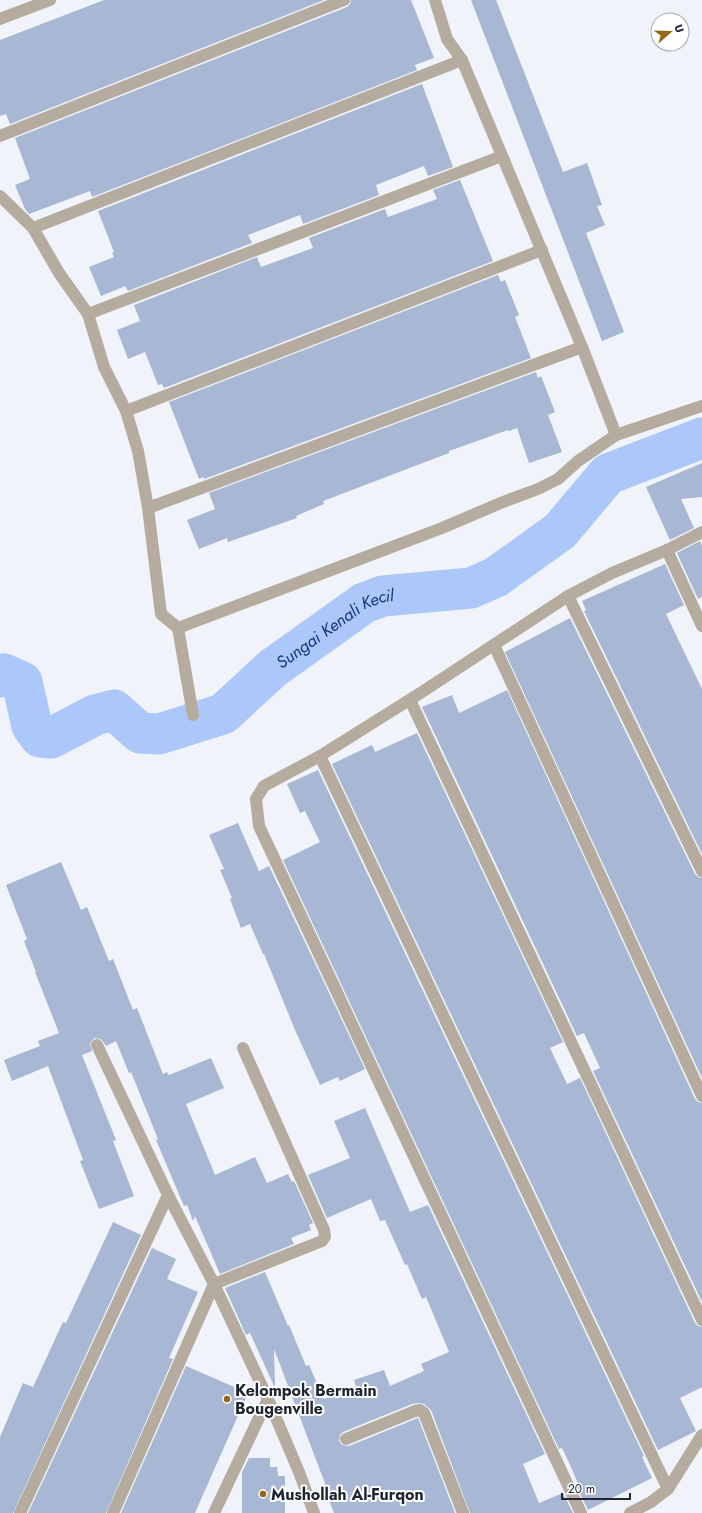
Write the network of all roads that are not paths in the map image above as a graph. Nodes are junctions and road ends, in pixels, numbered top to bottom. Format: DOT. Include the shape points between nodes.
graph roads {
  1 [pos="50,0"];
  2 [pos="344,0"];
  3 [pos="435,0"];
  4 [pos="0,19"];
  5 [pos="462,60"];
  6 [pos="0,136"];
  7 [pos="502,156"];
  8 [pos="0,196"];
  9 [pos="33,228"];
  10 [pos="542,250"];
  11 [pos="88,314"];
  12 [pos="582,347"];
  13 [pos="702,406"];
  14 [pos="126,412"];
  15 [pos="616,435"];
  16 [pos="148,508"];
  17 [pos="702,532"];
  18 [pos="667,550"];
  19 [pos="568,596"];
  20 [pos="702,626"];
  21 [pos="178,628"];
  22 [pos="494,645"];
  23 [pos="410,700"];
  24 [pos="193,715"];
  25 [pos="320,756"];
  26 [pos="702,871"];
  27 [pos="96,1045"];
  28 [pos="243,1048"];
  29 [pos="702,1096"];
  30 [pos="168,1195"];
  31 [pos="214,1284"];
  32 [pos="702,1320"];
  33 [pos="268,1399"];
  34 [pos="702,1435"];
  35 [pos="346,1439"];
  36 [pos="668,1489"];
  37 [pos="20,1513"];
  38 [pos="112,1513"];
  39 [pos="214,1513"];
  40 [pos="314,1513"];
  41 [pos="463,1513"];
  42 [pos="581,1513"];
  43 [pos="630,1513"];
  1 -- 4 [label="street"];
  2 -- 6 [label="street"];
  3 -- 5 [label="street" via="447,39"];
  5 -- 7 [label="street"];
  5 -- 9 [label="street"];
  7 -- 10 [label="street"];
  7 -- 11 [label="street"];
  8 -- 9 [label="street"];
  9 -- 11 [label="street" via="59,273"];
  10 -- 12 [label="street"];
  10 -- 14 [label="street"];
  11 -- 14 [label="street" via="104,367"];
  12 -- 15 [label="street"];
  12 -- 16 [label="street"];
  13 -- 15 [label="street"];
  14 -- 16 [label="street" via="138,451"];
  15 -- 21 [label="street" via="578,461 558,479 538,489"];
  16 -- 21 [label="street" via="161,614"];
  17 -- 18 [label="street"];
  18 -- 19 [label="street" via="612,573"];
  18 -- 20 [label="street"];
  19 -- 22 [label="street"];
  19 -- 26 [label="street"];
  21 -- 24 [label="street"];
  22 -- 23 [label="street"];
  22 -- 29 [label="street"];
  23 -- 25 [label="street"];
  23 -- 32 [label="street"];
  25 -- 36 [label="street"];
  25 -- 42 [label="street" via="264,786 256,799 259,826"];
  27 -- 30 [label="street"];
  28 -- 31 [label="street" via="325,1237 322,1241"];
  30 -- 31 [label="street"];
  30 -- 37 [label="street"];
  31 -- 33 [label="street"];
  31 -- 38 [label="street"];
  33 -- 39 [label="street"];
  33 -- 40 [label="street"];
  34 -- 36 [label="street"];
  35 -- 41 [label="street" via="420,1410 424,1413"];
  36 -- 43 [label="street"];
}
